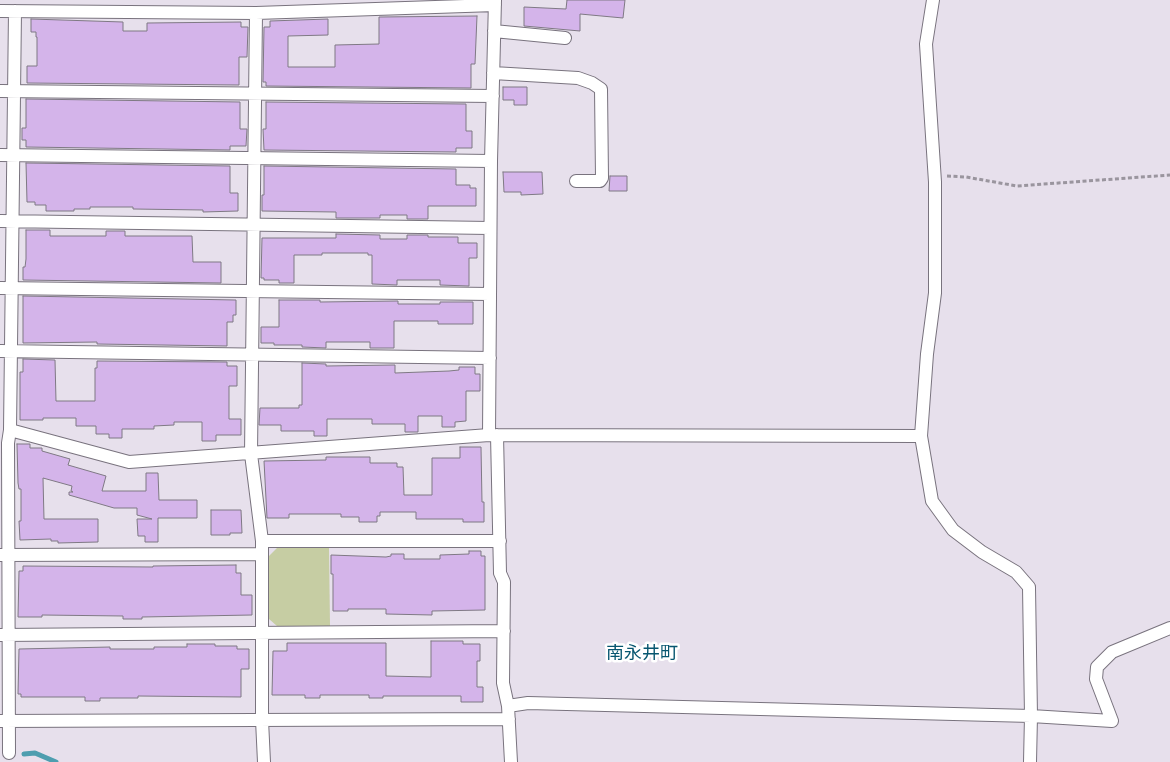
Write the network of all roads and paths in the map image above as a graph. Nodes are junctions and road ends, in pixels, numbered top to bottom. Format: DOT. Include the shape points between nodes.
graph roads {
  1 [pos="933,0"];
  2 [pos="495,2"];
  3 [pos="0,11"];
  4 [pos="15,11"];
  5 [pos="256,13"];
  6 [pos="494,32"];
  7 [pos="566,38"];
  8 [pos="493,73"];
  9 [pos="0,90"];
  10 [pos="14,91"];
  11 [pos="255,93"];
  12 [pos="493,96"];
  13 [pos="0,154"];
  14 [pos="13,155"];
  15 [pos="254,159"];
  16 [pos="491,161"];
  17 [pos="934,175"];
  18 [pos="1170,175"];
  19 [pos="576,181"];
  20 [pos="6,221"];
  21 [pos="253,224"];
  22 [pos="490,228"];
  23 [pos="6,288"];
  24 [pos="252,291"];
  25 [pos="490,294"];
  26 [pos="5,351"];
  27 [pos="251,355"];
  28 [pos="490,358"];
  29 [pos="10,430"];
  30 [pos="493,435"];
  31 [pos="921,436"];
  32 [pos="251,454"];
  33 [pos="4,479"];
  34 [pos="500,541"];
  35 [pos="261,547"];
  36 [pos="4,555"];
  37 [pos="1170,628"];
  38 [pos="504,631"];
  39 [pos="262,634"];
  40 [pos="5,635"];
  41 [pos="509,712"];
  42 [pos="1031,716"];
  43 [pos="262,720"];
  44 [pos="4,721"];
  45 [pos="9,753"];
  46 [pos="264,762"];
  47 [pos="511,762"];
  48 [pos="1030,762"];
  1 -- 17 [label="street" via="926,44"];
  2 -- 5 [label="street"];
  2 -- 6 [label="street"];
  3 -- 4 [label="street"];
  4 -- 5 [label="street"];
  4 -- 10 [label="street"];
  5 -- 11 [label="street"];
  6 -- 7 [label="street"];
  6 -- 8 [label="street"];
  8 -- 12 [label="street"];
  8 -- 19 [label="street" via="578,78 601,89 602,178 600,181"];
  9 -- 10 [label="street"];
  10 -- 11 [label="street"];
  10 -- 14 [label="street"];
  11 -- 12 [label="street"];
  11 -- 15 [label="street"];
  12 -- 16 [label="street"];
  13 -- 14 [label="street"];
  14 -- 15 [label="street"];
  14 -- 20 [label="street"];
  15 -- 16 [label="street"];
  15 -- 21 [label="street"];
  16 -- 22 [label="street"];
  17 -- 18 [label="path" via="1017,186"];
  17 -- 31 [label="street" via="935,293"];
  20 -- 21 [label="street"];
  20 -- 23 [label="street"];
  21 -- 22 [label="street"];
  21 -- 24 [label="street"];
  22 -- 25 [label="street"];
  23 -- 24 [label="street"];
  23 -- 26 [label="street"];
  24 -- 25 [label="street"];
  24 -- 27 [label="street"];
  25 -- 28 [label="street"];
  26 -- 27 [label="street"];
  26 -- 29 [label="street"];
  27 -- 28 [label="street"];
  27 -- 32 [label="street"];
  28 -- 30 [label="street"];
  29 -- 32 [label="street" via="129,462"];
  29 -- 33 [label="street"];
  30 -- 31 [label="street"];
  30 -- 32 [label="street"];
  30 -- 34 [label="street"];
  31 -- 42 [label="street" via="932,501 953,530 1016,572 1029,587"];
  32 -- 35 [label="street"];
  33 -- 36 [label="street"];
  34 -- 35 [label="street"];
  34 -- 38 [label="street"];
  35 -- 36 [label="street"];
  35 -- 39 [label="street"];
  36 -- 40 [label="street"];
  37 -- 42 [label="street" via="1112,652 1097,667 1096,679 1112,721"];
  38 -- 39 [label="street"];
  38 -- 41 [label="street" via="502,683"];
  39 -- 40 [label="street"];
  39 -- 43 [label="street"];
  40 -- 44 [label="street"];
  41 -- 42 [label="street" via="528,703"];
  41 -- 43 [label="street"];
  41 -- 47 [label="street"];
  42 -- 48 [label="street"];
  43 -- 44 [label="street"];
  43 -- 46 [label="street"];
  44 -- 45 [label="street"];
}
